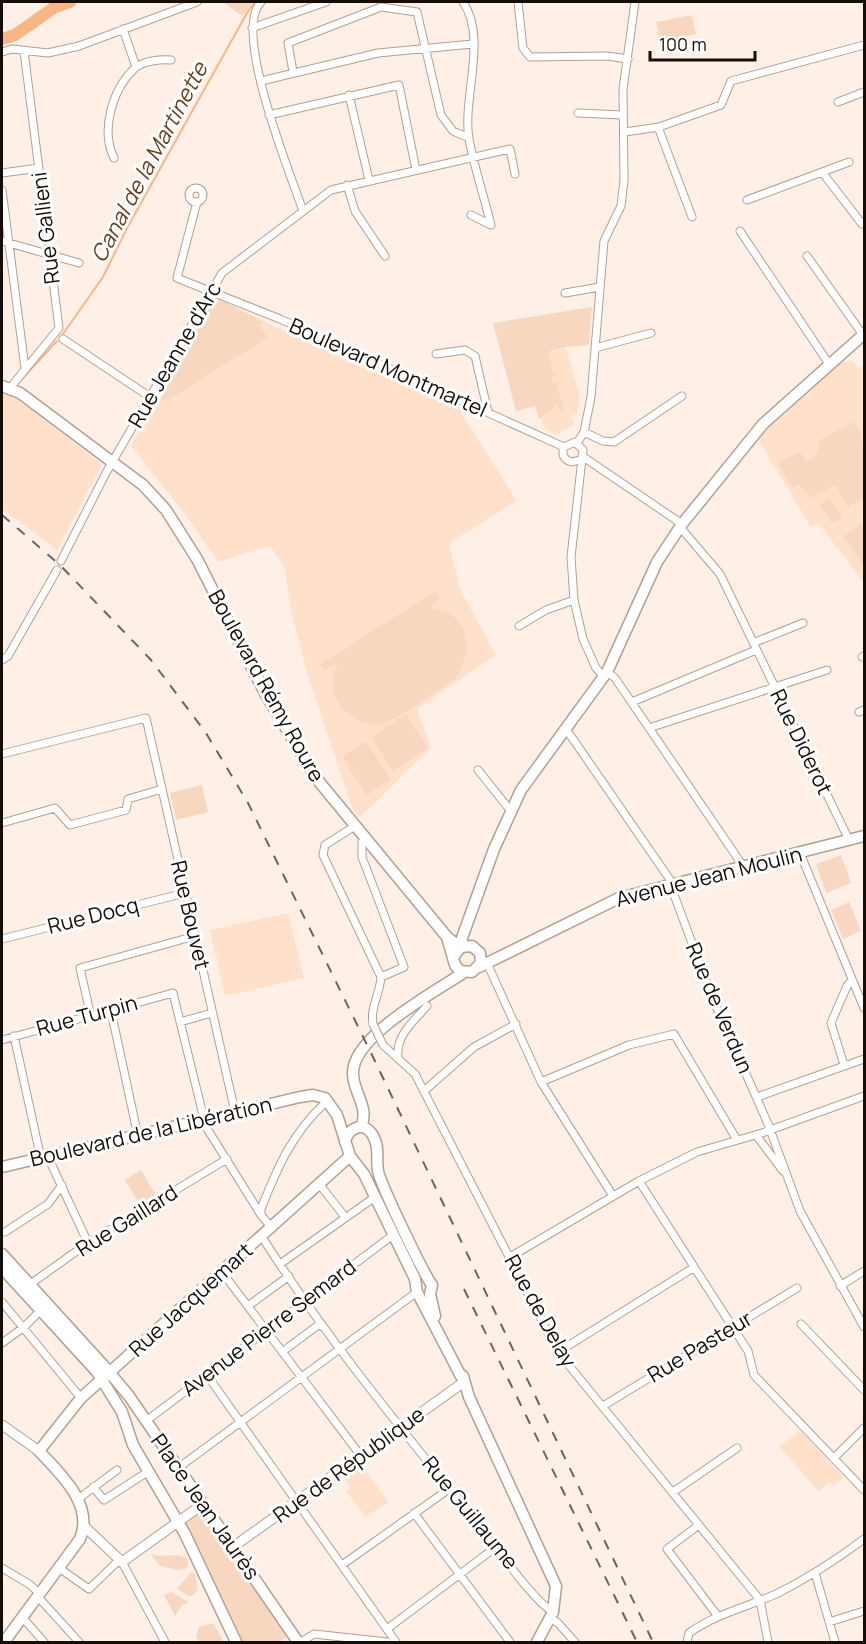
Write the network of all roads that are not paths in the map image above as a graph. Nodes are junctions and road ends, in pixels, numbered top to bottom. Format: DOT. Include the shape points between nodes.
graph roads {
  1 [pos="197,2"];
  2 [pos="261,2"];
  3 [pos="326,2"];
  4 [pos="463,2"];
  5 [pos="518,2"];
  6 [pos="635,2"];
  7 [pos="252,28"];
  8 [pos="123,29"];
  9 [pos="473,44"];
  10 [pos="864,45"];
  11 [pos="426,49"];
  12 [pos="24,51"];
  13 [pos="2,52"];
  14 [pos="628,59"];
  15 [pos="171,60"];
  16 [pos="136,66"];
  17 [pos="293,72"];
  18 [pos="261,81"];
  19 [pos="864,92"];
  20 [pos="349,95"];
  21 [pos="838,102"];
  22 [pos="578,113"];
  23 [pos="269,115"];
  24 [pos="623,115"];
  25 [pos="658,127"];
  26 [pos="625,132"];
  27 [pos="469,138"];
  28 [pos="474,157"];
  29 [pos="114,158"];
  30 [pos="849,162"];
  31 [pos="39,168"];
  32 [pos="416,170"];
  33 [pos="822,172"];
  34 [pos="2,173"];
  35 [pos="515,174"];
  36 [pos="369,180"];
  37 [pos="347,185"];
  38 [pos="2,190"];
  39 [pos="747,200"];
  40 [pos="196,202"];
  41 [pos="303,211"];
  42 [pos="471,215"];
  43 [pos="692,217"];
  44 [pos="864,222"];
  45 [pos="740,231"];
  46 [pos="5,242"];
  47 [pos="48,252"];
  48 [pos="385,256"];
  49 [pos="807,256"];
  50 [pos="79,263"];
  51 [pos="600,287"];
  52 [pos="211,290"];
  53 [pos="565,293"];
  54 [pos="651,333"];
  55 [pos="864,335"];
  56 [pos="63,339"];
  57 [pos="595,348"];
  58 [pos="436,354"];
  59 [pos="829,364"];
  60 [pos="25,368"];
  61 [pos="4,387"];
  62 [pos="682,396"];
  63 [pos="150,397"];
  64 [pos="488,412"];
  65 [pos="584,432"];
  66 [pos="577,443"];
  67 [pos="564,447"];
  68 [pos="581,458"];
  69 [pos="569,462"];
  70 [pos="114,463"];
  71 [pos="577,486"];
  72 [pos="681,526"];
  73 [pos="62,561"];
  74 [pos="57,570"];
  75 [pos="574,600"];
  76 [pos="803,622"];
  77 [pos="519,626"];
  78 [pos="754,647"];
  79 [pos="2,660"];
  80 [pos="827,670"];
  81 [pos="605,674"];
  82 [pos="774,687"];
  83 [pos="632,702"];
  84 [pos="650,728"];
  85 [pos="566,729"];
  86 [pos="2,754"];
  87 [pos="478,770"];
  88 [pos="162,789"];
  89 [pos="510,810"];
  90 [pos="2,823"];
  91 [pos="355,826"];
  92 [pos="864,836"];
  93 [pos="366,838"];
  94 [pos="849,840"];
  95 [pos="800,853"];
  96 [pos="743,866"];
  97 [pos="671,884"];
  98 [pos="185,893"];
  99 [pos="465,927"];
  100 [pos="445,934"];
  101 [pos="195,936"];
  102 [pos="2,939"];
  103 [pos="461,956"];
  104 [pos="485,962"];
  105 [pos="381,977"];
  106 [pos="852,980"];
  107 [pos="427,1006"];
  108 [pos="864,1008"];
  109 [pos="111,1011"];
  110 [pos="212,1013"];
  111 [pos="91,1017"];
  112 [pos="180,1022"];
  113 [pos="516,1024"];
  114 [pos="14,1036"];
  115 [pos="2,1040"];
  116 [pos="398,1057"];
  117 [pos="864,1059"];
  118 [pos="844,1065"];
  119 [pos="541,1082"];
  120 [pos="424,1091"];
  121 [pos="864,1096"];
  122 [pos="757,1098"];
  123 [pos="328,1100"];
  124 [pos="235,1112"];
  125 [pos="337,1115"];
  126 [pos="204,1120"];
  127 [pos="362,1129"];
  128 [pos="770,1130"];
  129 [pos="756,1135"];
  130 [pos="138,1136"];
  131 [pos="737,1140"];
  132 [pos="345,1142"];
  133 [pos="350,1156"];
  134 [pos="377,1157"];
  135 [pos="44,1158"];
  136 [pos="227,1159"];
  137 [pos="360,1166"];
  138 [pos="2,1167"];
  139 [pos="785,1174"];
  140 [pos="639,1181"];
  141 [pos="62,1185"];
  142 [pos="320,1185"];
  143 [pos="375,1197"];
  144 [pos="613,1197"];
  145 [pos="261,1215"];
  146 [pos="345,1217"];
  147 [pos="272,1228"];
  148 [pos="5,1232"];
  149 [pos="393,1235"];
  150 [pos="262,1237"];
  151 [pos="88,1243"];
  152 [pos="2,1254"];
  153 [pos="510,1257"];
  154 [pos="280,1264"];
  155 [pos="2,1268"];
  156 [pos="693,1268"];
  157 [pos="864,1271"];
  158 [pos="222,1272"];
  159 [pos="288,1276"];
  160 [pos="29,1285"];
  161 [pos="840,1286"];
  162 [pos="797,1288"];
  163 [pos="424,1289"];
  164 [pos="2,1302"];
  165 [pos="304,1302"];
  166 [pos="248,1306"];
  167 [pos="41,1310"];
  168 [pos="321,1323"];
  169 [pos="801,1324"];
  170 [pos="733,1326"];
  171 [pos="864,1327"];
  172 [pos="24,1328"];
  173 [pos="266,1330"];
  174 [pos="2,1343"];
  175 [pos="340,1348"];
  176 [pos="282,1352"];
  177 [pos="558,1352"];
  178 [pos="110,1372"];
  179 [pos="207,1375"];
  180 [pos="302,1377"];
  181 [pos="100,1380"];
  182 [pos="464,1382"];
  183 [pos="864,1390"];
  184 [pos="81,1398"];
  185 [pos="603,1406"];
  186 [pos="146,1421"];
  187 [pos="240,1422"];
  188 [pos="402,1427"];
  189 [pos="2,1428"];
  190 [pos="864,1428"];
  191 [pos="737,1448"];
  192 [pos="39,1451"];
  193 [pos="361,1456"];
  194 [pos="834,1458"];
  195 [pos="178,1468"];
  196 [pos="117,1470"];
  197 [pos="149,1471"];
  198 [pos="93,1488"];
  199 [pos="449,1488"];
  200 [pos="864,1490"];
  201 [pos="673,1492"];
  202 [pos="78,1499"];
  203 [pos="298,1502"];
  204 [pos="203,1504"];
  205 [pos="414,1513"];
  206 [pos="173,1523"];
  207 [pos="699,1525"];
  208 [pos="85,1527"];
  209 [pos="864,1539"];
  210 [pos="233,1547"];
  211 [pos="496,1547"];
  212 [pos="122,1562"];
  213 [pos="342,1565"];
  214 [pos="2,1568"];
  215 [pos="58,1568"];
  216 [pos="815,1573"];
  217 [pos="460,1574"];
  218 [pos="40,1594"];
  219 [pos="760,1600"];
  220 [pos="864,1611"];
  221 [pos="552,1615"];
  222 [pos="717,1616"];
  223 [pos="22,1617"];
  224 [pos="829,1622"];
  225 [pos="387,1629"];
  226 [pos="687,1640"];
  227 [pos="540,1641"];
  228 [pos="4,1642"];
  229 [pos="44,1642"];
  230 [pos="79,1642"];
  231 [pos="165,1642"];
  232 [pos="236,1642"];
  233 [pos="298,1642"];
  234 [pos="387,1642"];
  235 [pos="396,1642"];
  236 [pos="510,1642"];
  237 [pos="575,1642"];
  238 [pos="768,1642"];
  239 [pos="835,1642"];
  1 -- 8 [label="street"];
  2 -- 7 [label="street" via="255,8"];
  3 -- 7 [label="street"];
  4 -- 9 [label="street" via="472,14"];
  5 -- 14 [label="street" via="523,48 530,57"];
  6 -- 14 [label="street"];
  7 -- 18 [label="street"];
  8 -- 12 [label="street" via="48,53"];
  8 -- 16 [label="street"];
  9 -- 11 [label="street"];
  9 -- 27 [label="street"];
  10 -- 25 [label="street" via="731,81 721,105"];
  11 -- 17 [label="street" via="378,53"];
  11 -- 17 [label="street" via="417,12 381,7 288,43"];
  11 -- 27 [label="street" via="441,115 453,131"];
  12 -- 13 [label="street"];
  12 -- 31 [label="street, Rue Gallieni"];
  14 -- 24 [label="street"];
  15 -- 16 [label="street"];
  16 -- 29 [label="street" via="113,100 108,147"];
  17 -- 18 [label="street"];
  18 -- 23 [label="street"];
  19 -- 21 [label="street"];
  20 -- 23 [label="street"];
  20 -- 32 [label="street" via="399,85"];
  20 -- 36 [label="street"];
  22 -- 24 [label="street"];
  23 -- 41 [label="street"];
  24 -- 26 [label="street"];
  25 -- 26 [label="street"];
  25 -- 43 [label="street"];
  26 -- 51 [label="street" via="621,206 604,241"];
  27 -- 28 [label="street"];
  28 -- 32 [label="street, Rue Jeanne d'Arc"];
  28 -- 35 [label="street, Rue Jeanne d'Arc" via="510,149"];
  28 -- 42 [label="street" via="491,225"];
  30 -- 33 [label="street"];
  31 -- 34 [label="street"];
  31 -- 47 [label="street, Rue Gallieni"];
  32 -- 36 [label="street, Rue Jeanne d'Arc"];
  33 -- 39 [label="street"];
  33 -- 44 [label="street"];
  36 -- 37 [label="street, Rue Jeanne d'Arc"];
  37 -- 41 [label="street, Rue Jeanne d'Arc" via="331,190"];
  37 -- 48 [label="street" via="355,211"];
  38 -- 46 [label="street"];
  40 -- 52 [label="street, Boulevard Montmartel" via="177,278"];
  41 -- 52 [label="street, Rue Jeanne d'Arc" via="222,273"];
  45 -- 59 [label="street"];
  46 -- 47 [label="street"];
  46 -- 60 [label="street"];
  47 -- 50 [label="street"];
  47 -- 60 [label="street, Rue Gallieni" via="59,328"];
  49 -- 55 [label="street"];
  51 -- 53 [label="street"];
  51 -- 57 [label="street"];
  52 -- 63 [label="street, Rue Jeanne d'Arc"];
  52 -- 64 [label="street, Boulevard Montmartel"];
  54 -- 57 [label="street"];
  55 -- 59 [label="main road"];
  56 -- 63 [label="street"];
  57 -- 65 [label="street"];
  58 -- 64 [label="street" via="465,350 475,357"];
  59 -- 72 [label="main road" via="763,424"];
  60 -- 61 [label="street, Rue Gallieni"];
  61 -- 70 [label="main road, Boulevard Rémy Roure"];
  62 -- 65 [label="street" via="614,442"];
  63 -- 70 [label="street, Rue Jeanne d'Arc"];
  64 -- 67 [label="street, Boulevard Montmartel"];
  65 -- 66 [label="street"];
  66 -- 67 [label="street"];
  66 -- 68 [label="street" via="582,450"];
  67 -- 69 [label="street" via="564,457"];
  68 -- 69 [label="street"];
  68 -- 71 [label="street"];
  68 -- 72 [label="street, Rue Diderot"];
  69 -- 71 [label="street"];
  70 -- 73 [label="street, Rue Jeanne d'Arc"];
  70 -- 91 [label="main road, Boulevard Rémy Roure" via="154,495 178,528 299,751 325,792"];
  71 -- 75 [label="street" via="571,557"];
  72 -- 78 [label="street, Rue Diderot" via="720,574"];
  72 -- 81 [label="main road" via="657,562"];
  74 -- 79 [label="street" via="8,656"];
  75 -- 77 [label="street"];
  75 -- 81 [label="street" via="583,639 596,668"];
  76 -- 78 [label="street"];
  78 -- 82 [label="street, Rue Diderot"];
  78 -- 83 [label="street"];
  80 -- 82 [label="street"];
  81 -- 83 [label="street"];
  81 -- 85 [label="main road"];
  82 -- 84 [label="street"];
  82 -- 94 [label="street, Rue Diderot"];
  83 -- 84 [label="street"];
  84 -- 96 [label="street"];
  85 -- 89 [label="main road"];
  85 -- 97 [label="street, Rue de Verdun"];
  86 -- 88 [label="street, Rue Bouvet" via="146,718"];
  87 -- 89 [label="street"];
  88 -- 90 [label="street" via="128,799 126,810 70,825 55,808"];
  88 -- 98 [label="street, Rue Bouvet"];
  89 -- 99 [label="main road"];
  91 -- 93 [label="main road, Boulevard Rémy Roure"];
  91 -- 105 [label="street" via="325,845 323,855"];
  92 -- 94 [label="main road, Avenue Jean Moulin"];
  93 -- 100 [label="main road, Boulevard Rémy Roure"];
  93 -- 105 [label="street" via="362,842 362,857 404,967"];
  94 -- 95 [label="main road, Avenue Jean Moulin"];
  95 -- 96 [label="main road, Avenue Jean Moulin"];
  95 -- 106 [label="street"];
  96 -- 97 [label="main road, Avenue Jean Moulin"];
  97 -- 104 [label="main road, Avenue Jean Moulin" via="619,898"];
  97 -- 122 [label="street, Rue de Verdun" via="713,999"];
  98 -- 101 [label="street, Rue Bouvet"];
  98 -- 102 [label="street, Rue Docq"];
  99 -- 100 [label="main road"];
  99 -- 103 [label="main road"];
  100 -- 103 [label="main road, Boulevard Rémy Roure"];
  101 -- 110 [label="street, Rue Bouvet"];
  101 -- 111 [label="street" via="81,968"];
  103 -- 104 [label="main road"];
  103 -- 104 [label="main road, Avenue Jean Moulin" via="472,972"];
  103 -- 127 [label="main road, Avenue Jean Moulin" via="440,985 416,1000 358,1054 352,1073 371,1116"];
  104 -- 113 [label="street"];
  105 -- 116 [label="street, Rue de Delay, bridge" via="381,988 371,1012 373,1024 383,1045"];
  106 -- 108 [label="street"];
  106 -- 118 [label="street" via="831,1023"];
  107 -- 116 [label="street" via="402,1035"];
  109 -- 111 [label="street, Rue Turpin"];
  109 -- 112 [label="street, Rue Turpin" via="173,993"];
  109 -- 130 [label="street"];
  110 -- 112 [label="street"];
  110 -- 124 [label="street, Rue Bouvet"];
  111 -- 114 [label="street, Rue Turpin"];
  112 -- 126 [label="street"];
  113 -- 119 [label="street"];
  113 -- 120 [label="street" via="474,1047"];
  114 -- 115 [label="street, Rue Turpin"];
  114 -- 135 [label="street"];
  116 -- 120 [label="street, Rue de Delay" via="415,1074"];
  117 -- 118 [label="street"];
  118 -- 122 [label="street"];
  119 -- 131 [label="street" via="629,1046 674,1034"];
  119 -- 144 [label="street"];
  120 -- 153 [label="street, Rue de Delay"];
  121 -- 128 [label="street"];
  122 -- 128 [label="street, Rue de Verdun"];
  123 -- 124 [label="main road, Boulevard de la Libération" via="320,1096 300,1097"];
  123 -- 125 [label="main road"];
  123 -- 145 [label="street" via="284,1153"];
  124 -- 126 [label="main road, Boulevard de la Libération"];
  125 -- 127 [label="main road"];
  125 -- 132 [label="main road"];
  126 -- 130 [label="main road, Boulevard de la Libération"];
  126 -- 136 [label="street"];
  127 -- 132 [label="main road"];
  127 -- 134 [label="main road" via="377,1145"];
  128 -- 129 [label="street"];
  128 -- 139 [label="street, Rue de Verdun"];
  129 -- 131 [label="street"];
  129 -- 139 [label="street"];
  130 -- 135 [label="main road, Boulevard de la Libération"];
  131 -- 140 [label="street" via="697,1152"];
  132 -- 133 [label="main road"];
  133 -- 137 [label="main road"];
  133 -- 142 [label="main road, Rue Jacquemart"];
  134 -- 137 [label="main road" via="370,1165"];
  134 -- 163 [label="main road" via="381,1178"];
  135 -- 138 [label="main road, Boulevard de la Libération"];
  135 -- 141 [label="street"];
  136 -- 145 [label="street"];
  136 -- 151 [label="street, Rue Gaillard"];
  137 -- 143 [label="main road"];
  139 -- 161 [label="street"];
  140 -- 144 [label="street"];
  140 -- 156 [label="street"];
  141 -- 148 [label="street" via="48,1204"];
  141 -- 151 [label="street"];
  142 -- 146 [label="street"];
  142 -- 147 [label="main road, Rue Jacquemart"];
  143 -- 146 [label="street"];
  143 -- 149 [label="main road"];
  144 -- 153 [label="street"];
  145 -- 147 [label="street"];
  146 -- 154 [label="street"];
  147 -- 150 [label="main road, Rue Jacquemart"];
  149 -- 163 [label="main road"];
  149 -- 165 [label="street, Avenue Pierre Semard"];
  150 -- 154 [label="street, Rue Guillaume"];
  150 -- 158 [label="main road, Rue Jacquemart"];
  151 -- 160 [label="street, Rue Gaillard"];
  152 -- 160 [label="main road, Place Jean Jaurès"];
  153 -- 177 [label="street, Rue de Delay"];
  154 -- 159 [label="street, Rue Guillaume"];
  155 -- 167 [label="main road, Place Jean Jaurès"];
  156 -- 170 [label="street"];
  156 -- 177 [label="street"];
  157 -- 161 [label="street"];
  158 -- 166 [label="street"];
  158 -- 178 [label="main road, Rue Jacquemart"];
  159 -- 165 [label="street, Rue Guillaume"];
  159 -- 166 [label="street"];
  160 -- 178 [label="main road, Place Jean Jaurès"];
  161 -- 171 [label="street"];
  162 -- 170 [label="street, Rue Pasteur"];
  163 -- 175 [label="street"];
  163 -- 182 [label="main road"];
  164 -- 172 [label="street"];
  165 -- 168 [label="street, Rue Guillaume"];
  165 -- 173 [label="street, Avenue Pierre Semard"];
  166 -- 173 [label="street"];
  167 -- 172 [label="street"];
  167 -- 181 [label="main road, Place Jean Jaurès"];
  168 -- 175 [label="street, Rue Guillaume"];
  168 -- 176 [label="street"];
  169 -- 183 [label="street"];
  170 -- 185 [label="street, Rue Pasteur"];
  170 -- 194 [label="street" via="748,1352 754,1375"];
  172 -- 174 [label="street"];
  172 -- 184 [label="street"];
  173 -- 176 [label="street"];
  173 -- 179 [label="street, Avenue Pierre Semard"];
  175 -- 180 [label="street"];
  175 -- 188 [label="street, Rue Guillaume"];
  176 -- 180 [label="street"];
  177 -- 185 [label="street, Rue de Delay"];
  178 -- 181 [label="main road, Rue Jacquemart"];
  178 -- 186 [label="main road, Place Jean Jaurès"];
  179 -- 186 [label="street, Avenue Pierre Semard"];
  179 -- 187 [label="street"];
  180 -- 187 [label="street"];
  180 -- 193 [label="street"];
  181 -- 184 [label="main road, Rue Jacquemart"];
  181 -- 197 [label="main road, Place Jean Jaurès" via="125,1418 133,1445"];
  182 -- 188 [label="street, Rue de République"];
  182 -- 221 [label="main road" via="553,1576 556,1599"];
  184 -- 192 [label="main road, Rue Jacquemart"];
  185 -- 201 [label="street, Rue de Delay"];
  186 -- 195 [label="main road, Place Jean Jaurès"];
  187 -- 195 [label="street"];
  187 -- 203 [label="street"];
  188 -- 193 [label="street, Rue de République"];
  188 -- 199 [label="street, Rue Guillaume"];
  189 -- 192 [label="street"];
  190 -- 194 [label="street"];
  191 -- 201 [label="street"];
  192 -- 202 [label="main road"];
  193 -- 203 [label="street, Rue de République"];
  194 -- 200 [label="street"];
  195 -- 204 [label="main road, Place Jean Jaurès"];
  196 -- 198 [label="street"];
  197 -- 198 [label="street" via="104,1500"];
  197 -- 206 [label="main road, Place Jean Jaurès"];
  198 -- 202 [label="street"];
  199 -- 205 [label="street"];
  199 -- 211 [label="street, Rue Guillaume"];
  201 -- 207 [label="street, Rue de Delay"];
  202 -- 208 [label="main road"];
  203 -- 210 [label="street, Rue de République"];
  203 -- 213 [label="street"];
  204 -- 206 [label="street"];
  204 -- 210 [label="main road, Place Jean Jaurès"];
  205 -- 213 [label="street"];
  205 -- 217 [label="street"];
  206 -- 212 [label="street"];
  206 -- 232 [label="main road, Place Jean Jaurès"];
  207 -- 219 [label="street, Rue de Delay"];
  207 -- 222 [label="street" via="667,1549"];
  208 -- 212 [label="street"];
  208 -- 215 [label="main road"];
  209 -- 216 [label="street"];
  210 -- 233 [label="main road, Place Jean Jaurès"];
  211 -- 217 [label="street"];
  211 -- 221 [label="street, Rue Guillaume"];
  212 -- 215 [label="street" via="116,1563 89,1589"];
  212 -- 231 [label="street"];
  213 -- 225 [label="street"];
  214 -- 218 [label="street"];
  215 -- 218 [label="main road"];
  216 -- 219 [label="street"];
  216 -- 224 [label="street"];
  217 -- 225 [label="street"];
  217 -- 236 [label="street"];
  218 -- 223 [label="main road"];
  218 -- 230 [label="street" via="39,1598"];
  219 -- 222 [label="street"];
  219 -- 238 [label="street"];
  220 -- 224 [label="street"];
  221 -- 227 [label="main road"];
  221 -- 237 [label="street, Rue Guillaume"];
  222 -- 226 [label="street" via="689,1633"];
  223 -- 228 [label="main road"];
  223 -- 229 [label="street"];
  224 -- 239 [label="street"];
  225 -- 235 [label="street"];
  233 -- 234 [label="street" via="314,1634"];
}
